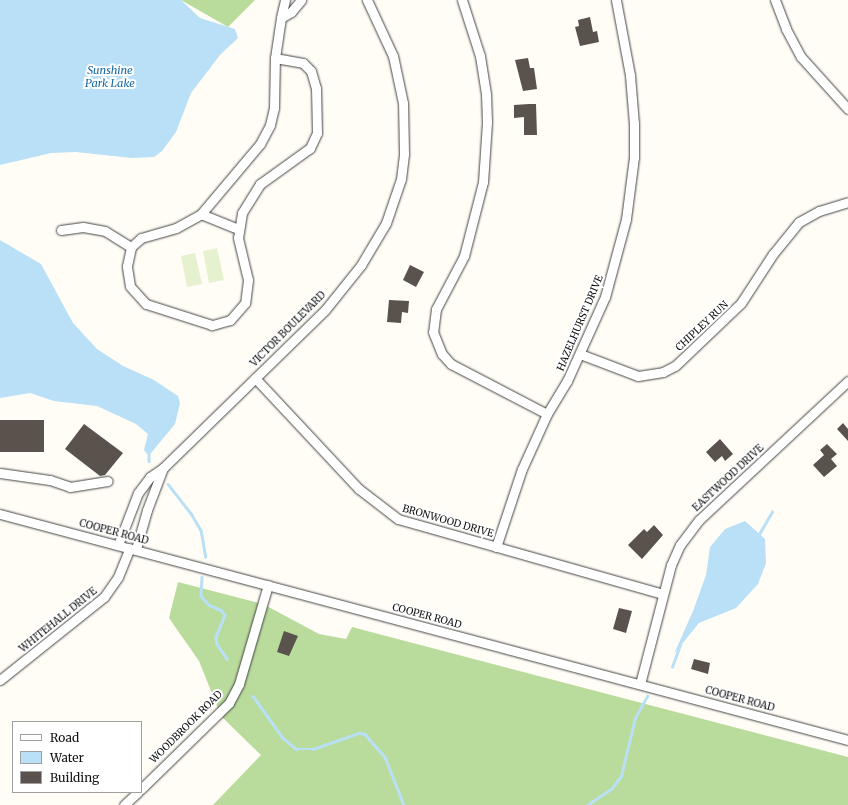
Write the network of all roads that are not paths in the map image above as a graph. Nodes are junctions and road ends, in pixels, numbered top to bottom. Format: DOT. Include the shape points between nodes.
graph roads {
  1 [pos="285,0"];
  2 [pos="301,0"];
  3 [pos="367,0"];
  4 [pos="462,0"];
  5 [pos="616,0"];
  6 [pos="775,0"];
  7 [pos="281,18"];
  8 [pos="275,58"];
  9 [pos="848,109"];
  10 [pos="848,202"];
  11 [pos="201,214"];
  12 [pos="238,229"];
  13 [pos="61,230"];
  14 [pos="131,247"];
  15 [pos="580,354"];
  16 [pos="255,378"];
  17 [pos="848,381"];
  18 [pos="547,414"];
  19 [pos="163,468"];
  20 [pos="0,472"];
  21 [pos="108,481"];
  22 [pos="0,514"];
  23 [pos="118,545"];
  24 [pos="496,547"];
  25 [pos="133,548"];
  26 [pos="268,585"];
  27 [pos="664,594"];
  28 [pos="0,680"];
  29 [pos="640,684"];
  30 [pos="848,740"];
  31 [pos="142,788"];
  32 [pos="137,793"];
  33 [pos="124,805"];
  1 -- 7 [label="street"];
  2 -- 7 [label="street" via="291,12"];
  3 -- 16 [label="street, VICTOR BOULEVARD" via="393,56 403,103 404,154 394,203 362,265 325,310"];
  4 -- 18 [label="street" via="480,56 486,94 483,182 464,256 436,309 433,332 442,354 451,364"];
  5 -- 15 [label="street, HAZELHURST DRIVE" via="630,75 634,157 626,219 616,262 605,297"];
  6 -- 9 [label="street" via="786,29 801,57"];
  7 -- 8 [label="street"];
  8 -- 11 [label="street" via="276,99 270,125 254,152"];
  8 -- 12 [label="street" via="303,63 311,71 316,88 317,133 310,148 260,184 244,209"];
  10 -- 15 [label="street, CHIPLEY RUN" via="819,211 799,222 773,254 741,303 675,366 663,372 638,376"];
  11 -- 12 [label="street"];
  11 -- 14 [label="street" via="176,228 141,238"];
  12 -- 14 [label="street" via="248,296 235,316 216,325 209,325 146,304 138,297 130,286 127,273"];
  13 -- 14 [label="street" via="84,227 105,231"];
  15 -- 18 [label="street, HAZELHURST DRIVE"];
  16 -- 19 [label="street, VICTOR BOULEVARD"];
  16 -- 24 [label="street, BRONWOOD DRIVE" via="379,507 398,519"];
  17 -- 27 [label="street, EASTWOOD DRIVE" via="699,520 680,545 671,565"];
  18 -- 24 [label="street, HAZELHURST DRIVE" via="522,468"];
  19 -- 23 [label="street, VICTOR BOULEVARD" via="150,476 138,493"];
  19 -- 25 [label="street, VICTOR BOULEVARD"];
  20 -- 21 [label="street" via="50,480 70,487"];
  22 -- 23 [label="street, COOPER ROAD"];
  23 -- 25 [label="street, COOPER ROAD"];
  24 -- 27 [label="street, BRONWOOD DRIVE"];
  25 -- 26 [label="street, COOPER ROAD"];
  25 -- 28 [label="street, WHITEHALL DRIVE" via="104,597"];
  26 -- 29 [label="street, COOPER ROAD"];
  26 -- 31 [label="street, WOODBROOK ROAD" via="239,684 229,703"];
  27 -- 29 [label="street, EASTWOOD DRIVE"];
  29 -- 30 [label="street, COOPER ROAD"];
  32 -- 33 [label="street"];
}
